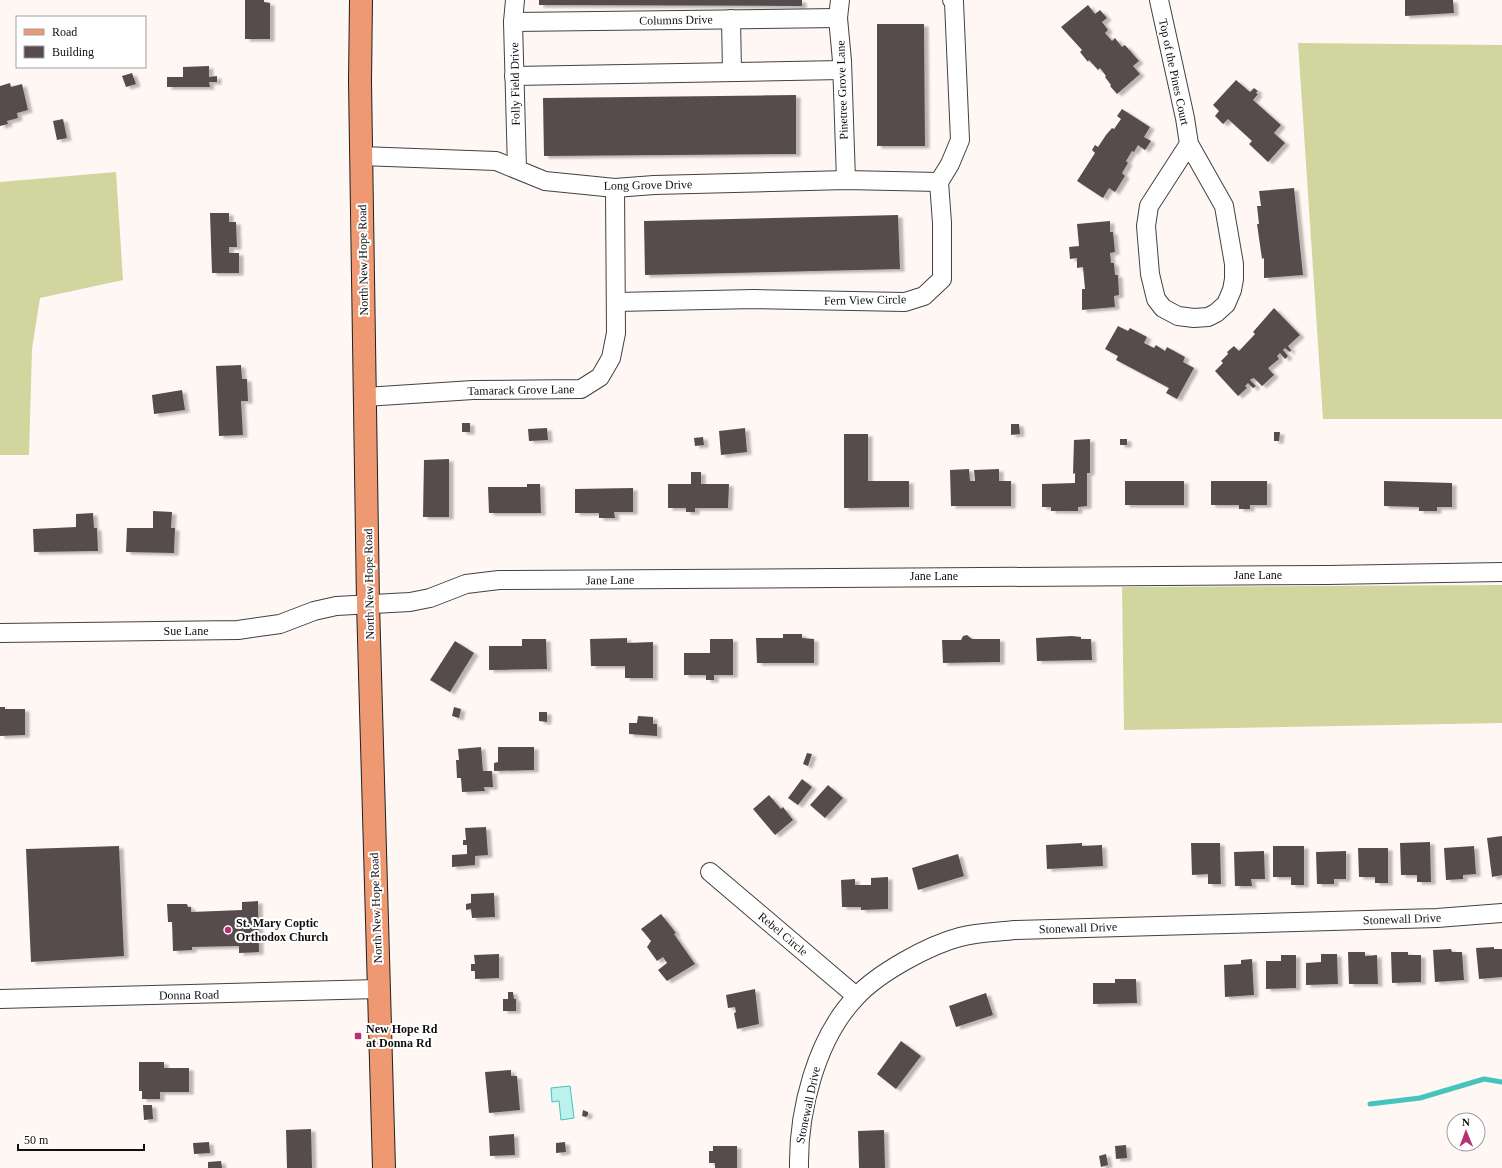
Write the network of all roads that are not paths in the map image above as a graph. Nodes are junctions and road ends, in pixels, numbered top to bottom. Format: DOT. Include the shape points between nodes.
graph roads {
  1 [pos="361,0"];
  2 [pos="515,0"];
  3 [pos="840,0"];
  4 [pos="952,0"];
  5 [pos="1159,0"];
  6 [pos="838,18"];
  7 [pos="731,19"];
  8 [pos="513,22"];
  9 [pos="842,70"];
  10 [pos="732,72"];
  11 [pos="514,76"];
  12 [pos="1189,144"];
  13 [pos="361,156"];
  14 [pos="517,169"];
  15 [pos="846,180"];
  16 [pos="938,182"];
  17 [pos="615,188"];
  18 [pos="616,302"];
  19 [pos="366,396"];
  20 [pos="1502,572"];
  21 [pos="368,603"];
  22 [pos="0,633"];
  23 [pos="710,872"];
  24 [pos="1502,913"];
  25 [pos="378,989"];
  26 [pos="856,996"];
  27 [pos="0,999"];
  28 [pos="384,1168"];
  29 [pos="799,1168"];
  1 -- 13 [label="main road, North New Hope Road"];
  2 -- 8 [label="street, Folly Field Drive"];
  3 -- 6 [label="street, Pinetree Grove Lane"];
  4 -- 16 [label="street" via="960,140 950,164"];
  5 -- 12 [label="street, Top of the Pines Court"];
  6 -- 7 [label="street, Columns Drive"];
  6 -- 9 [label="street, Pinetree Grove Lane"];
  7 -- 8 [label="street, Columns Drive"];
  7 -- 10 [label="street"];
  8 -- 11 [label="street, Folly Field Drive"];
  9 -- 10 [label="street"];
  9 -- 15 [label="street, Pinetree Grove Lane"];
  10 -- 11 [label="street"];
  11 -- 14 [label="street, Folly Field Drive"];
  12 -- 12 [label="street, Top of the Pines Court" via="1149,206 1146,226 1150,274 1156,299 1163,308 1178,316 1194,318 1208,317 1226,304 1232,290 1234,271 1224,206"];
  13 -- 14 [label="street, Long Grove Drive" via="476,159 496,161"];
  13 -- 19 [label="main road, North New Hope Road"];
  14 -- 17 [label="street, Long Grove Drive" via="545,181"];
  15 -- 16 [label="street, Long Grove Drive"];
  15 -- 17 [label="street, Long Grove Drive"];
  16 -- 18 [label="street, Fern View Circle" via="942,223 942,279 924,296 905,302 754,299"];
  17 -- 18 [label="street, Tamarack Grove Lane"];
  18 -- 19 [label="street, Tamarack Grove Lane" via="616,333 611,358 600,377 581,389 473,390"];
  19 -- 21 [label="main road, North New Hope Road"];
  20 -- 21 [label="street, Jane Lane" via="499,580 466,584 430,598 410,602"];
  21 -- 22 [label="street, Sue Lane" via="333,607 280,624 238,630"];
  21 -- 25 [label="main road, North New Hope Road"];
  23 -- 26 [label="street, Rebel Circle"];
  24 -- 26 [label="street, Stonewall Drive" via="1437,918 1062,928 983,933 932,947 904,961"];
  25 -- 27 [label="street, Donna Road"];
  25 -- 28 [label="main road, North New Hope Road"];
  26 -- 29 [label="street, Stonewall Drive" via="836,1025 818,1060 802,1119 798,1146"];
}
